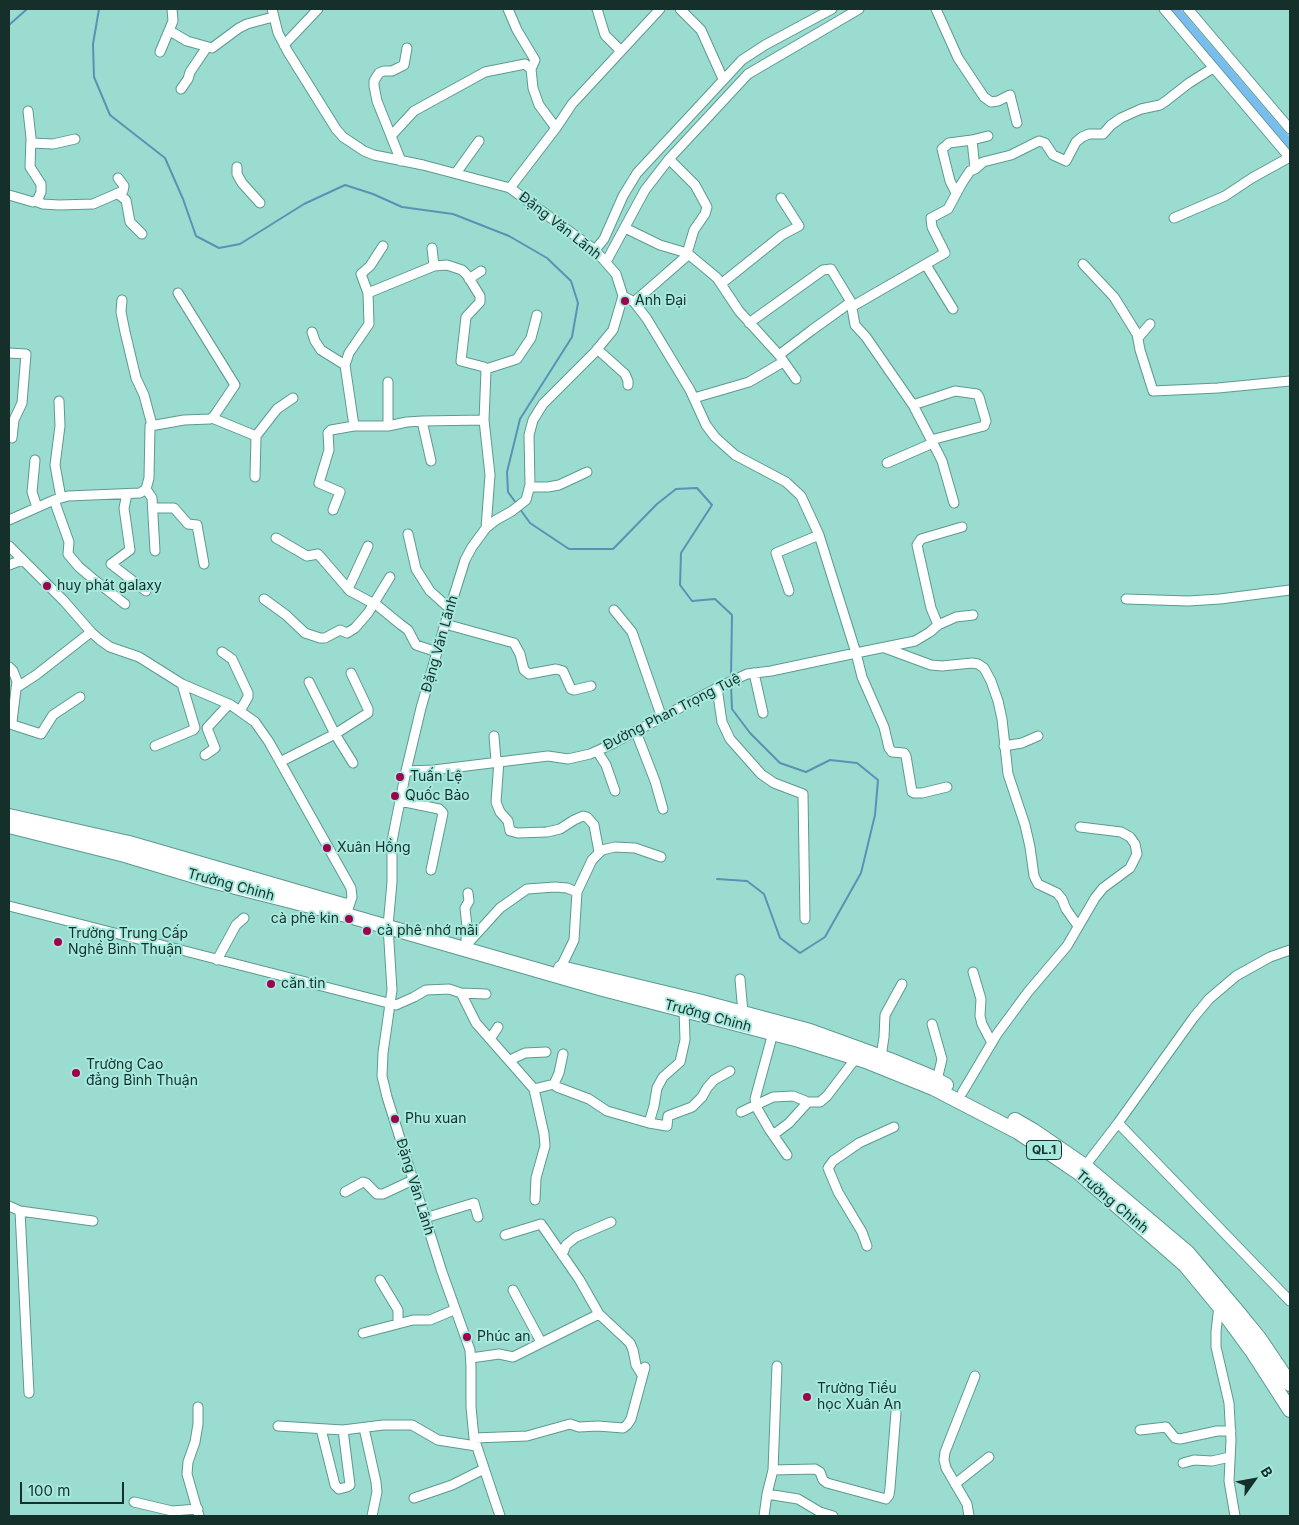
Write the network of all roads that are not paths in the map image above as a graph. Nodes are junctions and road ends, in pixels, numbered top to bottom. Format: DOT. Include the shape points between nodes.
graph roads {
  1 [pos="172,9"];
  2 [pos="318,9"];
  3 [pos="508,9"];
  4 [pos="597,9"];
  5 [pos="660,9"];
  6 [pos="680,9"];
  7 [pos="832,9"];
  8 [pos="859,9"];
  9 [pos="936,9"];
  10 [pos="1164,9"];
  11 [pos="1188,9"];
  12 [pos="272,13"];
  13 [pos="170,31"];
  14 [pos="284,45"];
  15 [pos="207,47"];
  16 [pos="407,48"];
  17 [pos="621,51"];
  18 [pos="160,52"];
  19 [pos="739,63"];
  20 [pos="1213,68"];
  21 [pos="530,69"];
  22 [pos="748,74"];
  23 [pos="723,79"];
  24 [pos="181,90"];
  25 [pos="28,111"];
  26 [pos="1017,123"];
  27 [pos="556,128"];
  28 [pos="1290,129"];
  29 [pos="391,136"];
  30 [pos="988,136"];
  31 [pos="76,139"];
  32 [pos="972,140"];
  33 [pos="479,141"];
  34 [pos="31,143"];
  35 [pos="1290,157"];
  36 [pos="669,159"];
  37 [pos="401,161"];
  38 [pos="237,167"];
  39 [pos="975,169"];
  40 [pos="456,173"];
  41 [pos="118,178"];
  42 [pos="510,188"];
  43 [pos="118,194"];
  44 [pos="956,194"];
  45 [pos="9,195"];
  46 [pos="780,198"];
  47 [pos="35,201"];
  48 [pos="260,203"];
  49 [pos="1174,218"];
  50 [pos="624,228"];
  51 [pos="142,234"];
  52 [pos="383,246"];
  53 [pos="432,248"];
  54 [pos="595,250"];
  55 [pos="688,254"];
  56 [pos="606,262"];
  57 [pos="1084,264"];
  58 [pos="926,265"];
  59 [pos="434,266"];
  60 [pos="481,271"];
  61 [pos="470,279"];
  62 [pos="721,284"];
  63 [pos="178,293"];
  64 [pos="368,293"];
  65 [pos="623,296"];
  66 [pos="122,300"];
  67 [pos="634,302"];
  68 [pos="852,304"];
  69 [pos="953,309"];
  70 [pos="537,315"];
  71 [pos="749,323"];
  72 [pos="1150,324"];
  73 [pos="312,332"];
  74 [pos="1138,338"];
  75 [pos="597,349"];
  76 [pos="9,353"];
  77 [pos="781,358"];
  78 [pos="345,365"];
  79 [pos="486,369"];
  80 [pos="796,379"];
  81 [pos="1290,381"];
  82 [pos="388,382"];
  83 [pos="628,385"];
  84 [pos="293,398"];
  85 [pos="694,398"];
  86 [pos="59,402"];
  87 [pos="913,405"];
  88 [pos="212,418"];
  89 [pos="484,420"];
  90 [pos="422,421"];
  91 [pos="152,425"];
  92 [pos="354,426"];
  93 [pos="388,426"];
  94 [pos="256,436"];
  95 [pos="12,438"];
  96 [pos="932,441"];
  97 [pos="35,460"];
  98 [pos="431,461"];
  99 [pos="887,463"];
  100 [pos="587,472"];
  101 [pos="255,477"];
  102 [pos="530,487"];
  103 [pos="146,489"];
  104 [pos="127,494"];
  105 [pos="57,499"];
  106 [pos="954,503"];
  107 [pos="37,507"];
  108 [pos="153,508"];
  109 [pos="333,510"];
  110 [pos="9,520"];
  111 [pos="962,527"];
  112 [pos="486,528"];
  113 [pos="408,534"];
  114 [pos="819,535"];
  115 [pos="276,538"];
  116 [pos="9,546"];
  117 [pos="368,546"];
  118 [pos="155,551"];
  119 [pos="22,560"];
  120 [pos="204,564"];
  121 [pos="9,565"];
  122 [pos="390,577"];
  123 [pos="348,589"];
  124 [pos="1290,590"];
  125 [pos="146,591"];
  126 [pos="789,591"];
  127 [pos="264,599"];
  128 [pos="1126,599"];
  129 [pos="125,604"];
  130 [pos="373,604"];
  131 [pos="450,609"];
  132 [pos="614,610"];
  133 [pos="973,614"];
  134 [pos="445,624"];
  135 [pos="938,626"];
  136 [pos="91,632"];
  137 [pos="885,648"];
  138 [pos="222,652"];
  139 [pos="437,652"];
  140 [pos="856,653"];
  141 [pos="9,667"];
  142 [pos="351,673"];
  143 [pos="750,673"];
  144 [pos="309,682"];
  145 [pos="182,684"];
  146 [pos="591,686"];
  147 [pos="16,688"];
  148 [pos="717,688"];
  149 [pos="80,697"];
  150 [pos="229,704"];
  151 [pos="240,711"];
  152 [pos="763,714"];
  153 [pos="662,718"];
  154 [pos="195,728"];
  155 [pos="208,728"];
  156 [pos="636,732"];
  157 [pos="335,734"];
  158 [pos="494,736"];
  159 [pos="1038,736"];
  160 [pos="155,746"];
  161 [pos="1004,746"];
  162 [pos="597,751"];
  163 [pos="205,755"];
  164 [pos="498,761"];
  165 [pos="280,762"];
  166 [pos="353,763"];
  167 [pos="406,771"];
  168 [pos="947,787"];
  169 [pos="615,791"];
  170 [pos="400,801"];
  171 [pos="663,809"];
  172 [pos="9,816"];
  173 [pos="9,826"];
  174 [pos="1080,827"];
  175 [pos="599,852"];
  176 [pos="661,857"];
  177 [pos="431,870"];
  178 [pos="576,892"];
  179 [pos="468,893"];
  180 [pos="9,906"];
  181 [pos="348,911"];
  182 [pos="244,918"];
  183 [pos="805,919"];
  184 [pos="389,922"];
  185 [pos="1078,926"];
  186 [pos="468,940"];
  187 [pos="1290,950"];
  188 [pos="217,960"];
  189 [pos="560,967"];
  190 [pos="973,972"];
  191 [pos="740,978"];
  192 [pos="902,984"];
  193 [pos="460,993"];
  194 [pos="486,994"];
  195 [pos="390,1004"];
  196 [pos="692,1007"];
  197 [pos="711,1010"];
  198 [pos="743,1013"];
  199 [pos="932,1024"];
  200 [pos="498,1027"];
  201 [pos="772,1033"];
  202 [pos="490,1039"];
  203 [pos="992,1043"];
  204 [pos="546,1052"];
  205 [pos="563,1054"];
  206 [pos="881,1057"];
  207 [pos="856,1058"];
  208 [pos="510,1060"];
  209 [pos="730,1071"];
  210 [pos="937,1080"];
  211 [pos="554,1084"];
  212 [pos="534,1089"];
  213 [pos="962,1093"];
  214 [pos="808,1102"];
  215 [pos="756,1104"];
  216 [pos="741,1112"];
  217 [pos="648,1122"];
  218 [pos="1118,1123"];
  219 [pos="894,1127"];
  220 [pos="773,1135"];
  221 [pos="787,1155"];
  222 [pos="1085,1166"];
  223 [pos="414,1180"];
  224 [pos="345,1192"];
  225 [pos="535,1200"];
  226 [pos="9,1206"];
  227 [pos="20,1211"];
  228 [pos="478,1216"];
  229 [pos="425,1218"];
  230 [pos="93,1221"];
  231 [pos="611,1222"];
  232 [pos="505,1235"];
  233 [pos="867,1246"];
  234 [pos="562,1255"];
  235 [pos="380,1280"];
  236 [pos="513,1290"];
  237 [pos="1290,1301"];
  238 [pos="1219,1306"];
  239 [pos="454,1310"];
  240 [pos="599,1314"];
  241 [pos="398,1322"];
  242 [pos="363,1333"];
  243 [pos="541,1342"];
  244 [pos="471,1358"];
  245 [pos="777,1366"];
  246 [pos="975,1376"];
  247 [pos="1290,1384"];
  248 [pos="29,1393"];
  249 [pos="198,1407"];
  250 [pos="1290,1410"];
  251 [pos="896,1412"];
  252 [pos="278,1426"];
  253 [pos="364,1428"];
  254 [pos="321,1429"];
  255 [pos="343,1430"];
  256 [pos="1140,1430"];
  257 [pos="1231,1430"];
  258 [pos="475,1442"];
  259 [pos="989,1457"];
  260 [pos="1230,1457"];
  261 [pos="1183,1463"];
  262 [pos="484,1469"];
  263 [pos="773,1470"];
  264 [pos="955,1484"];
  265 [pos="767,1494"];
  266 [pos="414,1498"];
  267 [pos="134,1502"];
  268 [pos="198,1512"];
  269 [pos="172,1513"];
  270 [pos="372,1516"];
  271 [pos="500,1516"];
  272 [pos="764,1516"];
  273 [pos="833,1516"];
  274 [pos="969,1516"];
  275 [pos="1234,1516"];
  1 -- 13 [label="street"];
  2 -- 14 [label="street"];
  3 -- 21 [label="street" via="535,60"];
  4 -- 17 [label="street" via="606,35"];
  5 -- 17 [label="street"];
  6 -- 23 [label="street" via="701,30"];
  7 -- 19 [label="street"];
  8 -- 22 [label="street"];
  9 -- 26 [label="street" via="958,58 984,97 991,102 1010,95"];
  10 -- 20 [label="street"];
  11 -- 28 [label="street"];
  12 -- 14 [label="street, Đặng Văn Lãnh"];
  12 -- 15 [label="street" via="239,28 215,47"];
  13 -- 15 [label="street"];
  13 -- 18 [label="street"];
  14 -- 37 [label="street, Đặng Văn Lãnh" via="343,137 369,154"];
  15 -- 24 [label="street"];
  16 -- 29 [label="street" via="403,66 379,73 374,81 377,101"];
  17 -- 27 [label="street" via="572,104"];
  19 -- 22 [label="street"];
  19 -- 23 [label="street"];
  20 -- 35 [label="street"];
  20 -- 39 [label="street" via="1160,105 1140,109 1121,118 1103,134 1082,137 1066,161 1039,141 1010,155 983,162"];
  21 -- 27 [label="street" via="540,105"];
  21 -- 29 [label="street" via="525,64 485,72 414,111"];
  22 -- 36 [label="street"];
  23 -- 54 [label="street" via="637,173 604,239"];
  25 -- 34 [label="street"];
  27 -- 42 [label="street"];
  29 -- 37 [label="street"];
  30 -- 32 [label="street"];
  31 -- 34 [label="street" via="53,144"];
  32 -- 39 [label="street"];
  32 -- 44 [label="street" via="949,143 942,149"];
  33 -- 40 [label="street"];
  34 -- 47 [label="street" via="30,167 42,187"];
  35 -- 49 [label="street" via="1224,196"];
  36 -- 50 [label="street" via="645,190"];
  36 -- 55 [label="street" via="695,185 706,207 694,230"];
  37 -- 40 [label="street, Đặng Văn Lãnh"];
  38 -- 48 [label="street" via="242,183"];
  39 -- 44 [label="street" via="967,175"];
  40 -- 42 [label="street, Đặng Văn Lãnh"];
  41 -- 43 [label="street" via="124,186"];
  42 -- 54 [label="street, Đặng Văn Lãnh"];
  43 -- 47 [label="street" via="92,204 43,204"];
  43 -- 51 [label="street" via="126,200 130,222"];
  44 -- 58 [label="street" via="946,212 931,218 945,253"];
  45 -- 47 [label="street"];
  46 -- 62 [label="street" via="799,226 782,235"];
  50 -- 55 [label="street"];
  50 -- 56 [label="street"];
  52 -- 64 [label="street" via="361,274"];
  53 -- 59 [label="street"];
  54 -- 56 [label="street, Đặng Văn Lãnh"];
  55 -- 62 [label="street"];
  55 -- 67 [label="street"];
  56 -- 65 [label="street, Đặng Văn Lãnh" via="616,274"];
  57 -- 74 [label="street" via="1114,297"];
  58 -- 68 [label="street"];
  58 -- 69 [label="street"];
  59 -- 61 [label="street" via="462,270"];
  59 -- 64 [label="street"];
  60 -- 61 [label="street"];
  61 -- 79 [label="street" via="480,302 466,317 462,361"];
  62 -- 71 [label="street"];
  63 -- 88 [label="street" via="235,385"];
  64 -- 78 [label="street" via="369,324 349,353"];
  65 -- 67 [label="street"];
  65 -- 75 [label="street" via="613,330"];
  66 -- 91 [label="street" via="125,332 136,378"];
  67 -- 85 [label="street"];
  68 -- 71 [label="street" via="834,272 828,268"];
  68 -- 77 [label="street" via="824,320"];
  68 -- 87 [label="street" via="855,325"];
  70 -- 79 [label="street" via="531,338 517,359"];
  71 -- 77 [label="street"];
  72 -- 74 [label="street"];
  73 -- 78 [label="street" via="321,350"];
  74 -- 81 [label="street" via="1153,391"];
  75 -- 83 [label="street" via="625,374"];
  75 -- 102 [label="street" via="543,404 533,420 529,436"];
  76 -- 95 [label="street" via="26,354 22,402 14,420"];
  77 -- 80 [label="street"];
  77 -- 85 [label="street" via="750,382"];
  78 -- 92 [label="street"];
  79 -- 89 [label="street"];
  82 -- 93 [label="street"];
  84 -- 94 [label="street" via="277,409"];
  85 -- 114 [label="street" via="706,425 724,446 786,482 797,492"];
  86 -- 105 [label="street" via="60,426 55,465"];
  87 -- 96 [label="street"];
  87 -- 96 [label="street" via="954,391 978,394 986,421 984,426"];
  88 -- 91 [label="street"];
  88 -- 94 [label="street"];
  89 -- 90 [label="street"];
  89 -- 112 [label="street" via="490,475"];
  90 -- 93 [label="street"];
  90 -- 98 [label="street"];
  91 -- 103 [label="street" via="149,428 150,470"];
  92 -- 93 [label="street"];
  92 -- 109 [label="street" via="335,428 328,433 329,450 318,483 340,492"];
  94 -- 101 [label="street"];
  96 -- 99 [label="street"];
  96 -- 106 [label="street" via="942,461"];
  97 -- 107 [label="street" via="32,492"];
  100 -- 102 [label="street" via="558,485"];
  102 -- 112 [label="street, Đặng Văn Lãnh" via="526,500"];
  103 -- 104 [label="street"];
  103 -- 108 [label="street" via="152,498"];
  104 -- 105 [label="street" via="76,495"];
  104 -- 125 [label="street" via="124,508 130,550 111,564"];
  105 -- 107 [label="street"];
  105 -- 129 [label="street" via="69,542 68,554"];
  107 -- 110 [label="street"];
  108 -- 118 [label="street"];
  108 -- 120 [label="street" via="174,508 188,524 197,525"];
  111 -- 135 [label="street" via="921,539 917,545"];
  112 -- 131 [label="street, Đặng Văn Lãnh" via="465,560"];
  113 -- 131 [label="street" via="416,569 430,590"];
  114 -- 126 [label="street" via="776,553"];
  114 -- 140 [label="street"];
  115 -- 123 [label="street" via="307,556 318,554"];
  116 -- 119 [label="street"];
  117 -- 123 [label="street"];
  119 -- 121 [label="street"];
  119 -- 136 [label="street"];
  122 -- 130 [label="street"];
  123 -- 130 [label="street"];
  124 -- 128 [label="street" via="1193,601"];
  127 -- 130 [label="street" via="305,632 320,638 340,630 350,632"];
  130 -- 139 [label="street" via="408,630 416,645"];
  131 -- 134 [label="street, Đặng Văn Lãnh"];
  132 -- 153 [label="street" via="632,632"];
  133 -- 135 [label="street, Đường Phan Trọng Tuệ" via="956,617"];
  134 -- 139 [label="street, Đặng Văn Lãnh"];
  134 -- 146 [label="street" via="511,641 529,674 556,669 563,672 571,689"];
  135 -- 137 [label="street, Đường Phan Trọng Tuệ" via="923,637"];
  136 -- 145 [label="street" via="110,647 139,657"];
  136 -- 147 [label="street"];
  137 -- 140 [label="street, Đường Phan Trọng Tuệ"];
  137 -- 161 [label="street" via="931,665 981,665 998,701"];
  138 -- 151 [label="street" via="232,659 247,690 248,697"];
  139 -- 167 [label="street, Đặng Văn Lãnh"];
  140 -- 143 [label="street, Đường Phan Trọng Tuệ"];
  140 -- 168 [label="street" via="889,748 892,752 904,752 906,756 912,792"];
  141 -- 147 [label="street" via="17,681"];
  142 -- 157 [label="street" via="368,713"];
  143 -- 148 [label="street, Đường Phan Trọng Tuệ"];
  143 -- 152 [label="street"];
  144 -- 157 [label="street"];
  145 -- 150 [label="street"];
  145 -- 154 [label="street"];
  147 -- 149 [label="street" via="12,724 41,734 53,714"];
  148 -- 153 [label="street, Đường Phan Trọng Tuệ"];
  148 -- 183 [label="street" via="722,722 736,746 774,783 802,794"];
  150 -- 151 [label="street"];
  150 -- 155 [label="street"];
  151 -- 165 [label="street" via="260,727"];
  153 -- 156 [label="street, Đường Phan Trọng Tuệ"];
  154 -- 155 [label="street"];
  154 -- 160 [label="street"];
  155 -- 163 [label="street" via="215,748"];
  156 -- 162 [label="street, Đường Phan Trọng Tuệ"];
  156 -- 171 [label="street"];
  157 -- 165 [label="street"];
  157 -- 166 [label="street"];
  158 -- 164 [label="street"];
  159 -- 161 [label="street"];
  161 -- 185 [label="street" via="1012,790 1028,835 1035,880 1057,893"];
  162 -- 164 [label="street, Đường Phan Trọng Tuệ" via="568,759 548,756"];
  162 -- 169 [label="street"];
  164 -- 167 [label="street, Đường Phan Trọng Tuệ"];
  164 -- 175 [label="street" via="496,802 508,821 510,831 518,834 548,832 583,816 594,825"];
  165 -- 181 [label="street" via="351,888"];
  167 -- 170 [label="street, Đặng Văn Lãnh"];
  170 -- 177 [label="street" via="439,809 443,813"];
  170 -- 184 [label="street, Đặng Văn Lãnh" via="392,841"];
  172 -- 181 [label="highway, Trường Chinh / QL.1" via="120,841"];
  173 -- 181 [label="highway, Trường Chinh / QL.1" via="126,855 208,880"];
  174 -- 185 [label="street" via="1121,832 1130,837 1138,854 1130,868 1103,888"];
  175 -- 176 [label="street" via="626,847"];
  175 -- 178 [label="street"];
  178 -- 186 [label="street" via="555,887 527,889 500,908"];
  178 -- 189 [label="street" via="574,940"];
  179 -- 186 [label="street" via="469,901 465,908"];
  180 -- 188 [label="street"];
  181 -- 184 [label="highway, Trường Chinh / QL.1"];
  182 -- 188 [label="street" via="236,925"];
  184 -- 186 [label="highway, Trường Chinh / QL.1"];
  184 -- 195 [label="street, Đặng Văn Lãnh"];
  184 -- 196 [label="highway, Trường Chinh / QL.1" via="603,989"];
  185 -- 203 [label="street" via="1067,946 1028,992"];
  186 -- 189 [label="highway, Trường Chinh / QL.1"];
  187 -- 218 [label="street" via="1236,976 1209,999"];
  188 -- 195 [label="street"];
  189 -- 196 [label="highway, Trường Chinh / QL.1"];
  190 -- 203 [label="street" via="981,999 982,1024"];
  191 -- 198 [label="street"];
  192 -- 206 [label="street" via="885,1015"];
  193 -- 194 [label="street"];
  193 -- 195 [label="street" via="449,989 426,990 396,1005"];
  193 -- 202 [label="street" via="476,1023"];
  195 -- 223 [label="street, Đặng Văn Lãnh" via="382,1076"];
  196 -- 197 [label="highway, Trường Chinh / QL.1"];
  196 -- 217 [label="street" via="680,1062 657,1088"];
  197 -- 198 [label="highway, Trường Chinh / QL.1"];
  197 -- 201 [label="highway, Trường Chinh / QL.1"];
  198 -- 206 [label="highway, Trường Chinh / QL.1" via="810,1031"];
  199 -- 210 [label="street" via="942,1059"];
  200 -- 202 [label="street"];
  201 -- 207 [label="highway, Trường Chinh / QL.1"];
  201 -- 215 [label="street" via="754,1095"];
  202 -- 208 [label="street"];
  203 -- 213 [label="street"];
  204 -- 208 [label="street" via="525,1053"];
  205 -- 211 [label="street"];
  206 -- 210 [label="highway, Trường Chinh / QL.1"];
  207 -- 214 [label="street" via="824,1100"];
  207 -- 238 [label="highway, Trường Chinh / QL.1" via="941,1092 1018,1132 1054,1156 1085,1178 1162,1244 1185,1265"];
  208 -- 212 [label="street"];
  209 -- 217 [label="street" via="714,1080 692,1107 668,1116 667,1126"];
  210 -- 213 [label="highway, Trường Chinh / QL.1"];
  211 -- 212 [label="street"];
  211 -- 217 [label="street" via="589,1099 607,1111"];
  212 -- 225 [label="street" via="544,1134"];
  213 -- 222 [label="highway, Trường Chinh / QL.1" via="1034,1131"];
  214 -- 215 [label="street" via="793,1096 773,1097"];
  214 -- 220 [label="street"];
  215 -- 216 [label="street"];
  215 -- 220 [label="street"];
  218 -- 222 [label="street"];
  218 -- 237 [label="street"];
  219 -- 233 [label="street" via="868,1137 828,1165 828,1172"];
  220 -- 221 [label="street"];
  222 -- 247 [label="highway, Trường Chinh / QL.1" via="1187,1252 1243,1317"];
  223 -- 224 [label="street" via="383,1194 377,1194 363,1182"];
  223 -- 229 [label="street, Đặng Văn Lãnh"];
  226 -- 227 [label="street"];
  227 -- 230 [label="street"];
  227 -- 248 [label="street"];
  228 -- 229 [label="street" via="474,1203"];
  229 -- 239 [label="street, Đặng Văn Lãnh"];
  231 -- 234 [label="street" via="576,1237 566,1245"];
  232 -- 234 [label="street" via="541,1224"];
  234 -- 240 [label="street"];
  235 -- 241 [label="street" via="398,1310"];
  236 -- 243 [label="street"];
  238 -- 250 [label="highway, Trường Chinh / QL.1"];
  238 -- 257 [label="street" via="1216,1347 1227,1393"];
  239 -- 241 [label="street" via="430,1320"];
  239 -- 244 [label="street, Đặng Văn Lãnh"];
  240 -- 243 [label="street"];
  240 -- 258 [label="street" via="630,1343 636,1365 644,1371 627,1425 623,1428 570,1424 522,1436"];
  241 -- 242 [label="street"];
  243 -- 244 [label="street" via="513,1356 498,1354"];
  244 -- 258 [label="street, Đặng Văn Lãnh"];
  245 -- 263 [label="street"];
  246 -- 264 [label="street" via="945,1452 946,1468"];
  249 -- 268 [label="street" via="198,1424 187,1474"];
  251 -- 263 [label="street" via="890,1488 886,1498 827,1483 815,1469"];
  252 -- 254 [label="street"];
  253 -- 255 [label="street"];
  253 -- 258 [label="street" via="412,1425 438,1440"];
  253 -- 270 [label="street" via="377,1492"];
  254 -- 255 [label="street"];
  254 -- 255 [label="street" via="335,1485 339,1489 350,1485"];
  256 -- 257 [label="street" via="1166,1427 1174,1438 1180,1439"];
  257 -- 260 [label="street"];
  258 -- 262 [label="street, Đặng Văn Lãnh"];
  259 -- 264 [label="street"];
  260 -- 261 [label="street"];
  260 -- 275 [label="street" via="1229,1481"];
  262 -- 266 [label="street" via="452,1485"];
  262 -- 271 [label="street, Đặng Văn Lãnh"];
  263 -- 265 [label="street"];
  264 -- 274 [label="street" via="967,1504"];
  265 -- 272 [label="street"];
  265 -- 273 [label="street" via="798,1499"];
  267 -- 269 [label="street"];
  268 -- 269 [label="street"];
}
